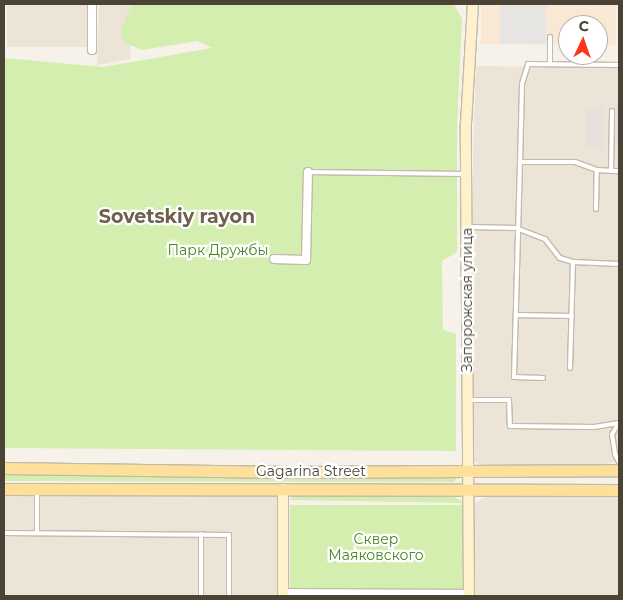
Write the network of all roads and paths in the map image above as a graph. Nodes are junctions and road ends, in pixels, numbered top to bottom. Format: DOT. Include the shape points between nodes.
graph roads {
  1 [pos="92,4"];
  2 [pos="473,4"];
  3 [pos="550,37"];
  4 [pos="92,50"];
  5 [pos="550,64"];
  6 [pos="619,65"];
  7 [pos="612,112"];
  8 [pos="520,162"];
  9 [pos="597,170"];
  10 [pos="611,170"];
  11 [pos="619,171"];
  12 [pos="308,172"];
  13 [pos="466,174"];
  14 [pos="596,208"];
  15 [pos="467,227"];
  16 [pos="516,228"];
  17 [pos="274,259"];
  18 [pos="573,262"];
  19 [pos="619,264"];
  20 [pos="516,315"];
  21 [pos="572,316"];
  22 [pos="570,368"];
  23 [pos="543,378"];
  24 [pos="468,400"];
  25 [pos="619,423"];
  26 [pos="619,462"];
  27 [pos="4,468"];
  28 [pos="468,470"];
  29 [pos="619,470"];
  30 [pos="4,489"];
  31 [pos="37,489"];
  32 [pos="283,489"];
  33 [pos="468,489"];
  34 [pos="619,490"];
  35 [pos="4,533"];
  36 [pos="37,533"];
  37 [pos="201,534"];
  38 [pos="283,595"];
  39 [pos="468,595"];
  40 [pos="201,596"];
  41 [pos="229,596"];
  1 -- 4 [label="street"];
  2 -- 13 [label="street, Запорожская улица"];
  3 -- 5 [label="lane"];
  5 -- 6 [label="lane"];
  5 -- 8 [label="lane" via="528,64 522,84"];
  7 -- 10 [label="lane"];
  8 -- 9 [label="lane" via="575,162"];
  8 -- 16 [label="lane"];
  9 -- 10 [label="lane"];
  9 -- 14 [label="lane"];
  10 -- 11 [label="lane"];
  12 -- 13 [label="lane"];
  12 -- 17 [label="street" via="306,260"];
  13 -- 15 [label="street, Запорожская улица"];
  15 -- 16 [label="lane"];
  15 -- 24 [label="street, Запорожская улица"];
  16 -- 18 [label="lane" via="545,239 560,258"];
  16 -- 20 [label="lane"];
  18 -- 19 [label="lane"];
  18 -- 21 [label="lane"];
  20 -- 21 [label="lane"];
  20 -- 23 [label="lane" via="514,377"];
  21 -- 22 [label="lane"];
  24 -- 25 [label="lane" via="509,400 510,426 594,427"];
  24 -- 28 [label="street, Запорожская улица"];
  25 -- 26 [label="lane" via="612,434"];
  27 -- 28 [label="main road, Gagarina Street"];
  28 -- 29 [label="main road, Gagarina Street"];
  28 -- 33 [label="street, Запорожская улица"];
  30 -- 31 [label="main road, Gagarina Street"];
  31 -- 32 [label="main road, Gagarina Street"];
  31 -- 36 [label="lane"];
  32 -- 33 [label="main road, Gagarina Street"];
  32 -- 38 [label="street"];
  33 -- 34 [label="main road, Gagarina Street"];
  33 -- 39 [label="street, Запорожская улица"];
  35 -- 36 [label="lane"];
  36 -- 37 [label="lane"];
  37 -- 40 [label="lane"];
  37 -- 41 [label="lane" via="229,535"];
  38 -- 39 [label="street"];
}
